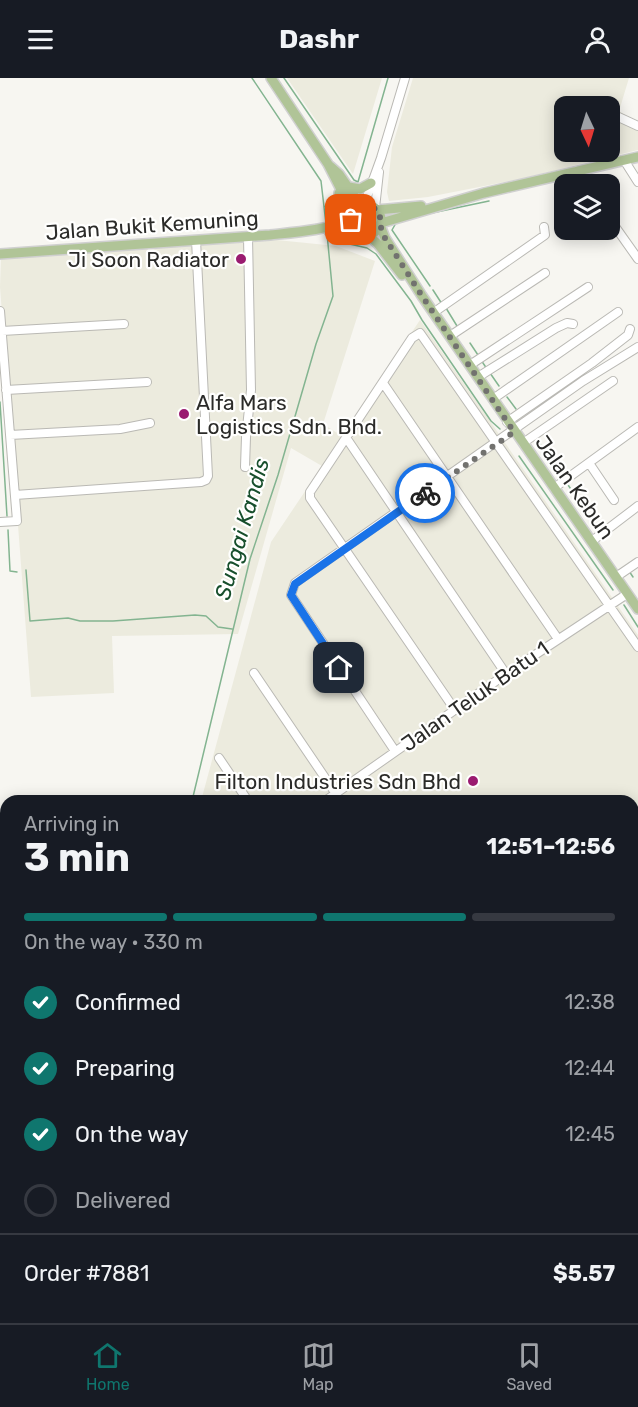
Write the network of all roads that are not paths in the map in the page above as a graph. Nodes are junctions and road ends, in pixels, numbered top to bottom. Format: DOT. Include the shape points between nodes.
graph roads {
  1 [pos="271,78"];
  2 [pos="405,78"];
  3 [pos="620,118"];
  4 [pos="638,126"];
  5 [pos="638,156"];
  6 [pos="381,158"];
  7 [pos="624,160"];
  8 [pos="328,164"];
  9 [pos="576,171"];
  10 [pos="578,174"];
  11 [pos="333,176"];
  12 [pos="638,182"];
  13 [pos="371,183"];
  14 [pos="349,188"];
  15 [pos="447,204"];
  16 [pos="376,209"];
  17 [pos="357,211"];
  18 [pos="380,224"];
  19 [pos="336,226"];
  20 [pos="544,227"];
  21 [pos="306,231"];
  22 [pos="363,233"];
  23 [pos="620,234"];
  24 [pos="248,237"];
  25 [pos="196,240"];
  26 [pos="0,254"];
  27 [pos="638,259"];
  28 [pos="545,273"];
  29 [pos="588,286"];
  30 [pos="422,296"];
  31 [pos="0,311"];
  32 [pos="618,312"];
  33 [pos="434,313"];
  34 [pos="124,324"];
  35 [pos="573,324"];
  36 [pos="630,329"];
  37 [pos="2,331"];
  38 [pos="450,336"];
  39 [pos="638,347"];
  40 [pos="470,365"];
  41 [pos="478,377"];
  42 [pos="613,381"];
  43 [pos="147,382"];
  44 [pos="383,383"];
  45 [pos="6,390"];
  46 [pos="493,399"];
  47 [pos="507,422"];
  48 [pos="150,423"];
  49 [pos="638,427"];
  50 [pos="514,432"];
  51 [pos="10,435"];
  52 [pos="347,439"];
  53 [pos="523,443"];
  54 [pos="497,444"];
  55 [pos="589,463"];
  56 [pos="245,467"];
  57 [pos="448,477"];
  58 [pos="554,488"];
  59 [pos="15,495"];
  60 [pos="614,500"];
  61 [pos="638,506"];
  62 [pos="398,512"];
  63 [pos="0,522"];
  64 [pos="592,541"];
  65 [pos="346,548"];
  66 [pos="638,562"];
  67 [pos="616,577"];
  68 [pos="627,594"];
  69 [pos="610,606"];
  70 [pos="638,609"];
  71 [pos="558,639"];
  72 [pos="638,646"];
  73 [pos="254,673"];
  74 [pos="506,675"];
  75 [pos="455,710"];
  76 [pos="395,751"];
  77 [pos="219,758"];
  78 [pos="336,794"];
  79 [pos="244,795"];
  1 -- 8 [label="main road"];
  2 -- 6 [label="street"];
  3 -- 4 [label="street"];
  5 -- 7 [label="main road"];
  6 -- 13 [label="street"];
  6 -- 16 [label="street"];
  7 -- 9 [label="main road"];
  7 -- 12 [label="street"];
  8 -- 11 [label="main road"];
  8 -- 14 [label="main road"];
  9 -- 10 [label="street"];
  9 -- 15 [label="main road"];
  11 -- 17 [label="main road"];
  11 -- 19 [label="main road" via="341,205"];
  13 -- 14 [label="main road" via="360,189"];
  13 -- 17 [label="street"];
  14 -- 17 [label="main road"];
  15 -- 16 [label="main road"];
  15 -- 18 [label="main road"];
  16 -- 17 [label="main road"];
  16 -- 18 [label="main road"];
  17 -- 19 [label="main road, Jalan Bukit Kemuning"];
  17 -- 22 [label="main road" via="354,228"];
  18 -- 22 [label="main road" via="377,230"];
  18 -- 30 [label="main road, Jalan Kebun"];
  19 -- 21 [label="main road, Jalan Bukit Kemuning"];
  20 -- 33 [label="street" via="545,235"];
  21 -- 22 [label="main road, Jalan Bukit Kemuning"];
  21 -- 24 [label="main road, Jalan Bukit Kemuning"];
  22 -- 30 [label="main road, Jalan Kebun" via="378,244"];
  23 -- 27 [label="street"];
  24 -- 25 [label="main road, Jalan Bukit Kemuning"];
  24 -- 56 [label="street" via="251,390"];
  25 -- 26 [label="main road, Jalan Bukit Kemuning"];
  25 -- 59 [label="street" via="207,480"];
  28 -- 38 [label="street"];
  29 -- 40 [label="street"];
  30 -- 33 [label="main road, Jalan Kebun"];
  31 -- 37 [label="street"];
  32 -- 46 [label="street"];
  33 -- 38 [label="main road, Jalan Kebun"];
  34 -- 37 [label="street"];
  35 -- 41 [label="street" via="556,328"];
  36 -- 47 [label="street" via="628,335 592,363"];
  37 -- 45 [label="street"];
  38 -- 40 [label="main road, Jalan Kebun"];
  39 -- 50 [label="street" via="583,381"];
  40 -- 41 [label="main road, Jalan Kebun"];
  41 -- 46 [label="main road, Jalan Kebun"];
  42 -- 53 [label="street"];
  43 -- 45 [label="street"];
  44 -- 52 [label="street"];
  44 -- 54 [label="street" via="412,338 420,333"];
  44 -- 57 [label="street"];
  45 -- 51 [label="street"];
  46 -- 47 [label="main road, Jalan Kebun"];
  47 -- 50 [label="main road, Jalan Kebun"];
  48 -- 51 [label="street" via="120,429"];
  49 -- 55 [label="street"];
  50 -- 53 [label="main road, Jalan Kebun"];
  50 -- 54 [label="street"];
  51 -- 59 [label="street"];
  52 -- 62 [label="street"];
  52 -- 65 [label="street" via="310,492 310,498"];
  53 -- 58 [label="main road, Jalan Kebun"];
  54 -- 57 [label="street"];
  54 -- 69 [label="street"];
  55 -- 58 [label="street"];
  55 -- 60 [label="street"];
  57 -- 62 [label="street"];
  57 -- 71 [label="street"];
  58 -- 64 [label="main road, Jalan Kebun"];
  59 -- 63 [label="street" via="17,521"];
  61 -- 64 [label="street"];
  62 -- 65 [label="street"];
  62 -- 74 [label="street"];
  64 -- 67 [label="main road, Jalan Kebun"];
  65 -- 75 [label="street"];
  65 -- 76 [label="street" via="295,584 291,595"];
  66 -- 67 [label="street"];
  67 -- 68 [label="main road, Jalan Kebun"];
  68 -- 69 [label="street, Jalan Teluk Batu 1"];
  68 -- 70 [label="main road, Jalan Kebun"];
  69 -- 71 [label="street, Jalan Teluk Batu 1"];
  69 -- 72 [label="street"];
  71 -- 74 [label="street, Jalan Teluk Batu 1"];
  73 -- 78 [label="street"];
  74 -- 75 [label="street, Jalan Teluk Batu 1"];
  75 -- 76 [label="street, Jalan Teluk Batu 1"];
  76 -- 78 [label="street, Jalan Teluk Batu 1"];
  77 -- 79 [label="street"];
}
